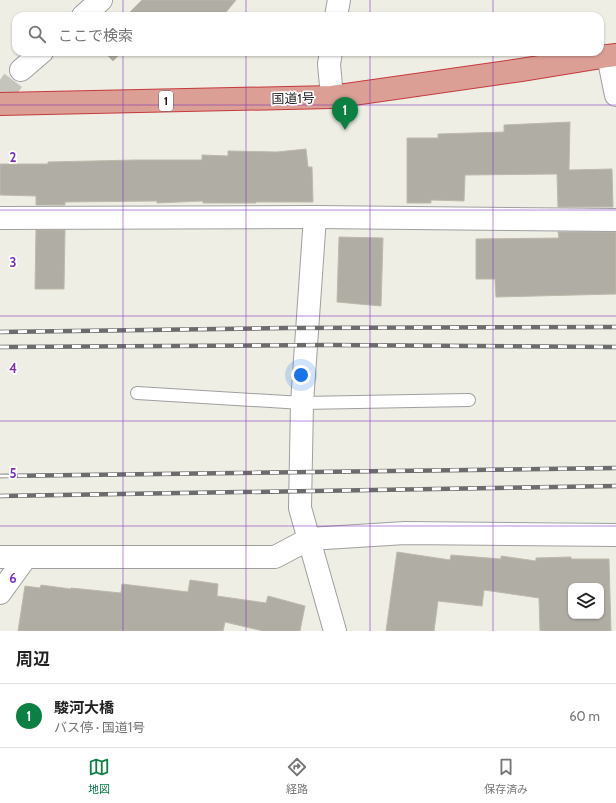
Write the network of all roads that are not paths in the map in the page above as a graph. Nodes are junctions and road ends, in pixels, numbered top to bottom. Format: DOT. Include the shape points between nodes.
graph roads {
  1 [pos="100,0"];
  2 [pos="339,0"];
  3 [pos="86,12"];
  4 [pos="337,12"];
  5 [pos="613,54"];
  6 [pos="37,56"];
  7 [pos="330,56"];
  8 [pos="602,56"];
  9 [pos="21,70"];
  10 [pos="616,95"];
  11 [pos="332,97"];
  12 [pos="0,104"];
  13 [pos="315,216"];
  14 [pos="0,218"];
  15 [pos="616,220"];
  16 [pos="137,394"];
  17 [pos="469,400"];
  18 [pos="302,402"];
  19 [pos="616,535"];
  20 [pos="309,540"];
  21 [pos="0,557"];
  22 [pos="26,557"];
  23 [pos="0,593"];
  24 [pos="335,631"];
  1 -- 3 [label="street"];
  2 -- 4 [label="street"];
  5 -- 10 [label="street"];
  6 -- 9 [label="street"];
  7 -- 11 [label="street"];
  8 -- 11 [label="highway, 国道1号 / 1"];
  11 -- 12 [label="highway, 国道1号 / 1"];
  13 -- 14 [label="street"];
  13 -- 15 [label="street"];
  13 -- 18 [label="street"];
  16 -- 18 [label="lane"];
  17 -- 18 [label="lane"];
  18 -- 20 [label="street" via="300,508"];
  19 -- 20 [label="street" via="405,533"];
  20 -- 22 [label="street" via="275,557"];
  20 -- 24 [label="street"];
  21 -- 22 [label="street"];
  22 -- 23 [label="street"];
}
